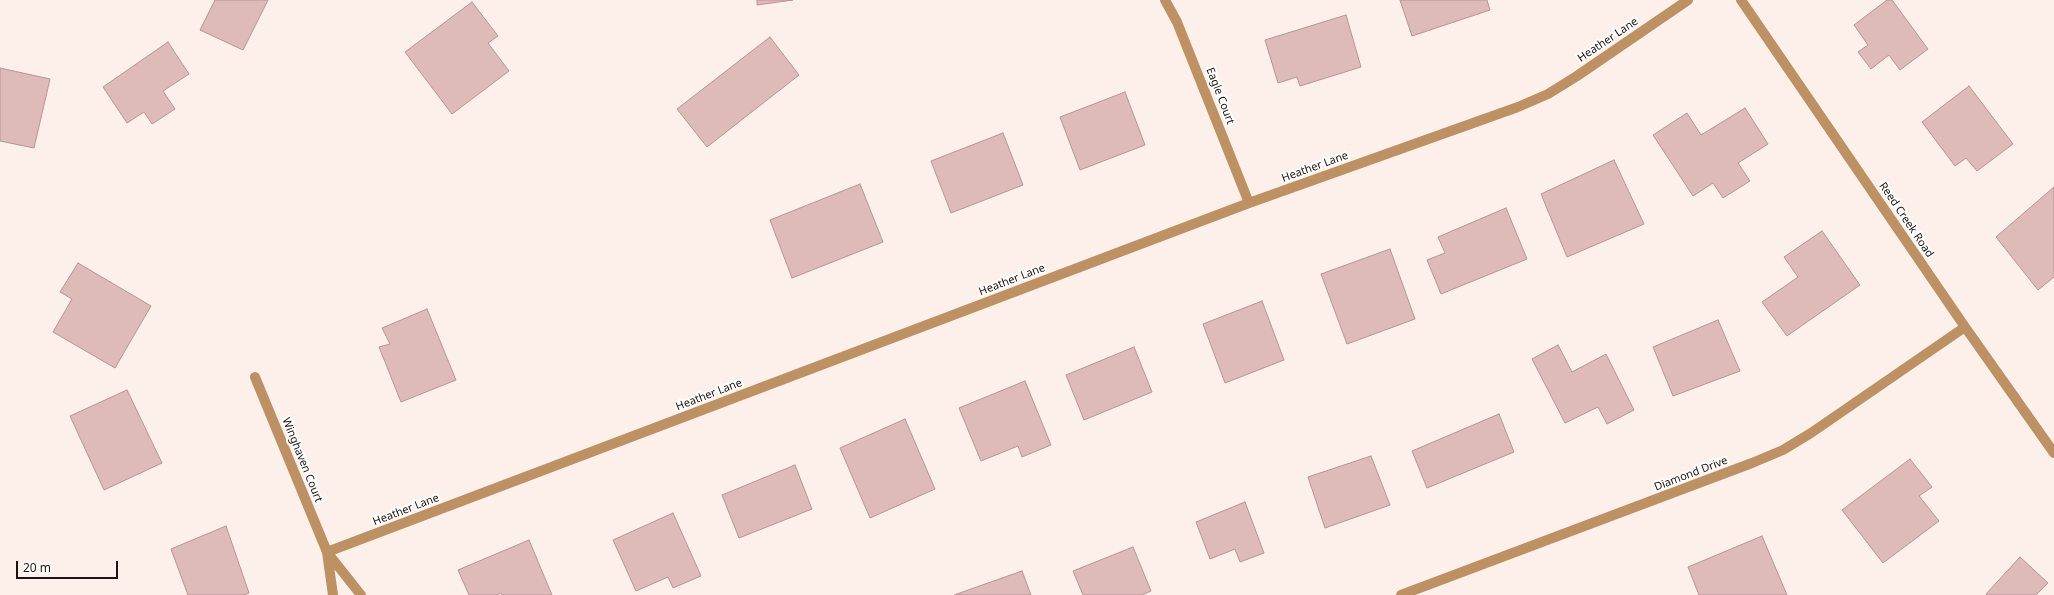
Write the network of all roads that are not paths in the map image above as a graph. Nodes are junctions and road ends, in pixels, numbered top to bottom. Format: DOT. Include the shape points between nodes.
graph roads {
  1 [pos="1165,0"];
  2 [pos="1688,0"];
  3 [pos="1741,0"];
  4 [pos="1249,203"];
  5 [pos="1965,327"];
  6 [pos="255,377"];
  7 [pos="2054,453"];
  8 [pos="327,552"];
  9 [pos="332,595"];
  10 [pos="361,595"];
  11 [pos="1401,595"];
  1 -- 4 [label="street, Eagle Court" via="1177,22"];
  2 -- 4 [label="street, Heather Lane" via="1548,94"];
  3 -- 5 [label="street, Reed Creek Road"];
  4 -- 8 [label="street, Heather Lane"];
  5 -- 7 [label="street, Reed Creek Road"];
  5 -- 11 [label="street, Diamond Drive" via="1783,450 1752,464"];
  6 -- 8 [label="street, Winghaven Court"];
  8 -- 9 [label="street, Winghaven Court"];
  8 -- 10 [label="street, Winghaven Court"];
}
